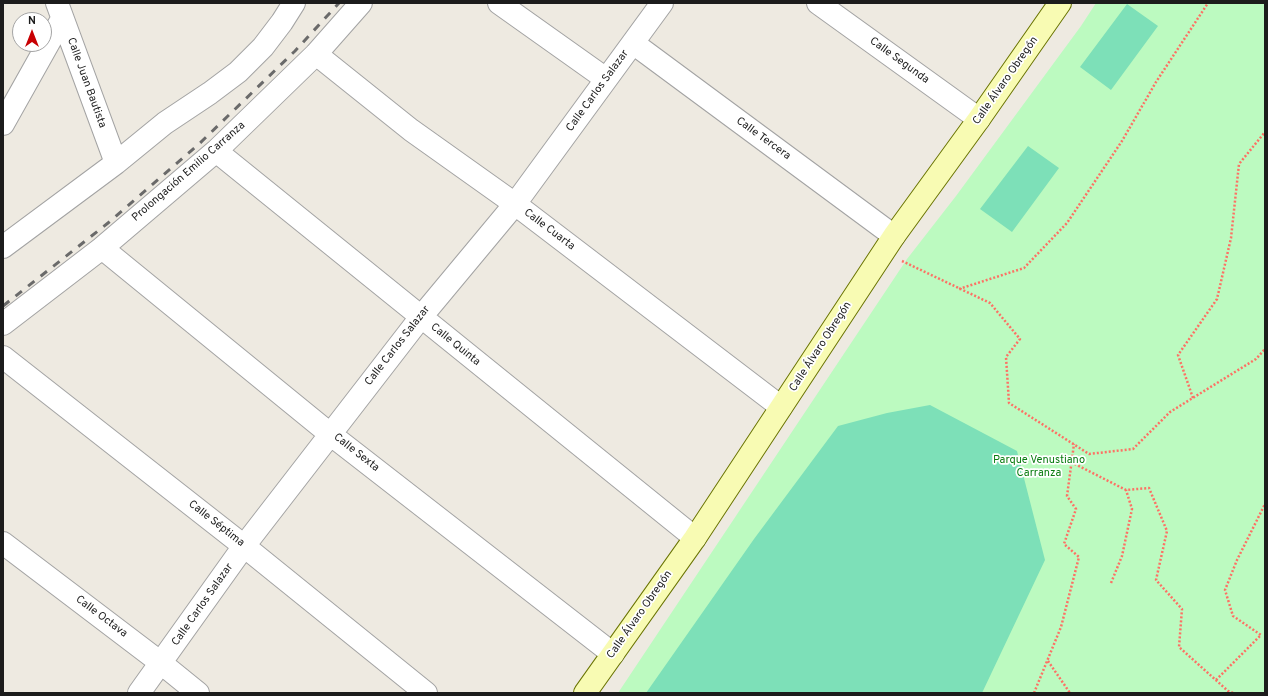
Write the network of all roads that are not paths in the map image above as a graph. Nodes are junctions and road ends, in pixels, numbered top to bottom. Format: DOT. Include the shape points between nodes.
graph roads {
  1 [pos="294,3"];
  2 [pos="361,3"];
  3 [pos="499,3"];
  4 [pos="662,3"];
  5 [pos="818,3"];
  6 [pos="1060,3"];
  7 [pos="60,11"];
  8 [pos="633,43"];
  9 [pos="316,54"];
  10 [pos="606,80"];
  11 [pos="979,119"];
  12 [pos="3,124"];
  13 [pos="216,151"];
  14 [pos="116,162"];
  15 [pos="515,204"];
  16 [pos="888,244"];
  17 [pos="3,247"];
  18 [pos="102,248"];
  19 [pos="421,317"];
  20 [pos="3,324"];
  21 [pos="3,357"];
  22 [pos="781,407"];
  23 [pos="330,434"];
  24 [pos="695,538"];
  25 [pos="3,543"];
  26 [pos="244,546"];
  27 [pos="613,654"];
  28 [pos="161,663"];
  29 [pos="138,693"];
  30 [pos="198,693"];
  31 [pos="426,693"];
  32 [pos="585,693"];
  1 -- 14 [label="street" via="263,47 238,72 165,123"];
  2 -- 9 [label="street, Prolongación Emilio Carranza"];
  3 -- 10 [label="street"];
  4 -- 8 [label="street, Calle Carlos Salazar"];
  5 -- 11 [label="street, Calle Segunda"];
  6 -- 11 [label="street, Calle Álvaro Obregón"];
  7 -- 12 [label="street"];
  7 -- 14 [label="street, Calle Juan Bautista"];
  8 -- 10 [label="street, Calle Carlos Salazar"];
  8 -- 16 [label="street, Calle Tercera"];
  9 -- 13 [label="street, Prolongación Emilio Carranza"];
  9 -- 15 [label="street, Calle Cuarta" via="411,130"];
  10 -- 15 [label="street, Calle Carlos Salazar"];
  11 -- 16 [label="street, Calle Álvaro Obregón"];
  13 -- 18 [label="street, Prolongación Emilio Carranza"];
  13 -- 19 [label="street, Calle Quinta"];
  14 -- 17 [label="street"];
  15 -- 19 [label="street, Calle Carlos Salazar"];
  15 -- 22 [label="street, Calle Cuarta"];
  16 -- 22 [label="street, Calle Álvaro Obregón"];
  18 -- 20 [label="street, Prolongación Emilio Carranza"];
  18 -- 23 [label="street, Calle Sexta"];
  19 -- 23 [label="street, Calle Carlos Salazar"];
  19 -- 24 [label="street, Calle Quinta"];
  21 -- 26 [label="street, Calle Séptima"];
  22 -- 24 [label="street, Calle Álvaro Obregón"];
  23 -- 26 [label="street, Calle Carlos Salazar"];
  23 -- 27 [label="street, Calle Sexta"];
  24 -- 27 [label="street, Calle Álvaro Obregón"];
  25 -- 28 [label="street, Calle Octava"];
  26 -- 28 [label="street, Calle Carlos Salazar"];
  26 -- 31 [label="street, Calle Séptima"];
  27 -- 32 [label="street, Calle Álvaro Obregón"];
  28 -- 29 [label="street, Calle Carlos Salazar"];
  28 -- 30 [label="street, Calle Octava"];
}
